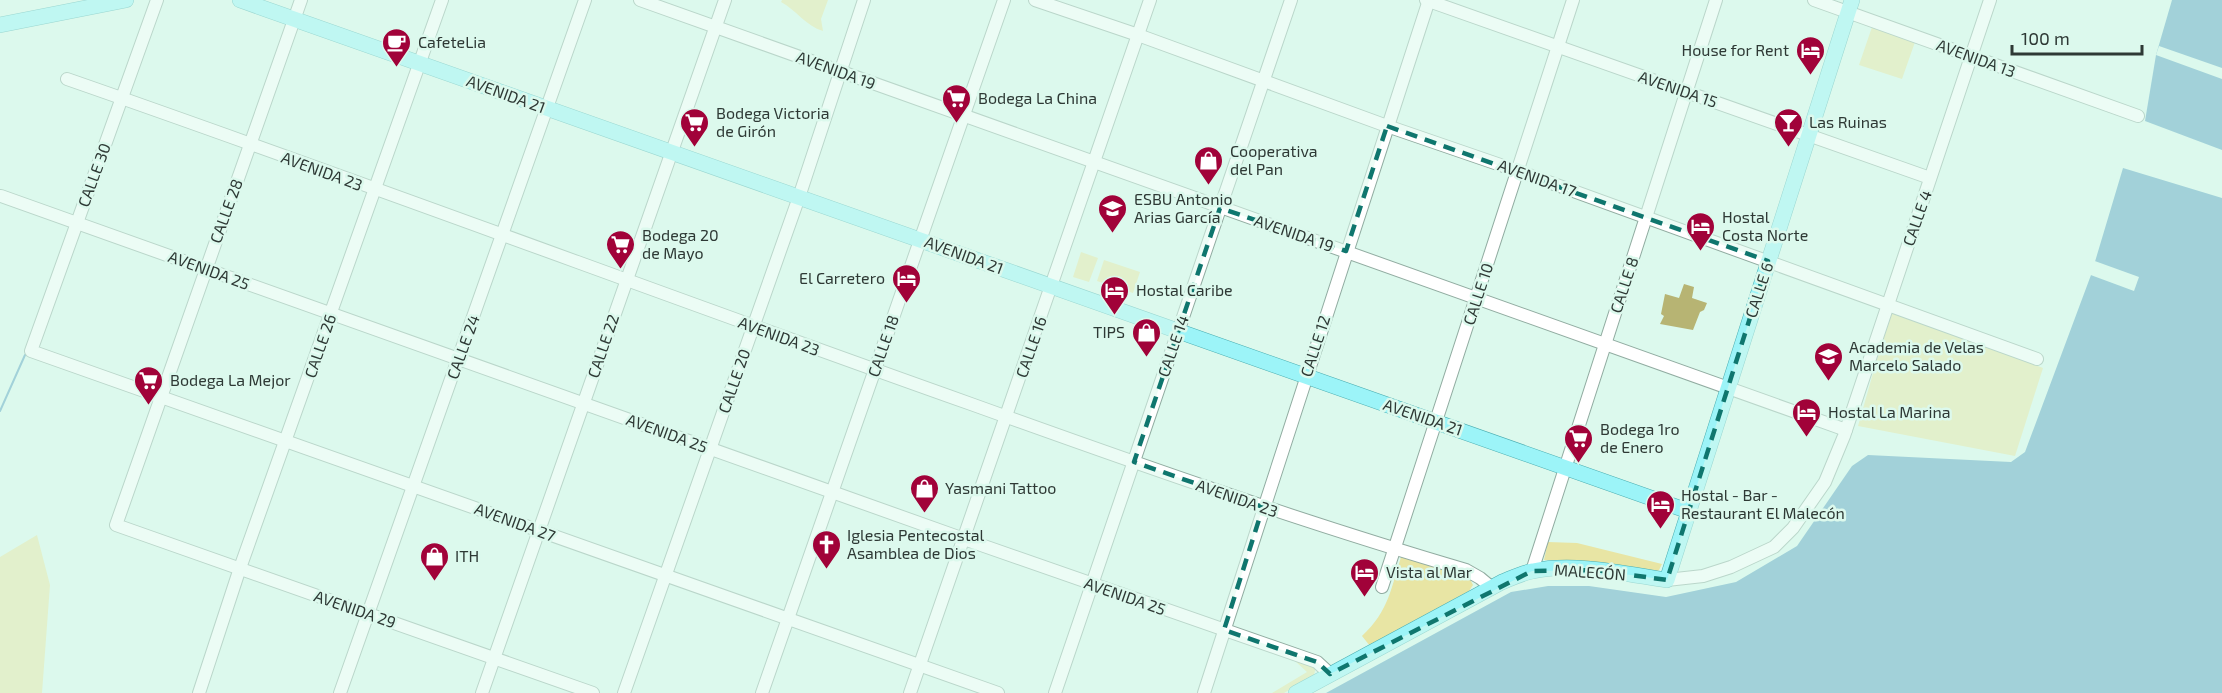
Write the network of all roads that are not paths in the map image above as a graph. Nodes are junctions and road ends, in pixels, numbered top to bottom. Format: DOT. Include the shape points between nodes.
graph roads {
  1 [pos="126,0"];
  2 [pos="157,0"];
  3 [pos="240,0"];
  4 [pos="301,0"];
  5 [pos="442,0"];
  6 [pos="585,0"];
  7 [pos="640,0"];
  8 [pos="724,0"];
  9 [pos="864,0"];
  10 [pos="1004,0"];
  11 [pos="1035,0"];
  12 [pos="1150,0"];
  13 [pos="1291,0"];
  14 [pos="1428,0"];
  15 [pos="1573,0"];
  16 [pos="1716,0"];
  17 [pos="1814,0"];
  18 [pos="1990,0"];
  19 [pos="70,6"];
  20 [pos="1850,6"];
  21 [pos="294,19"];
  22 [pos="0,25"];
  23 [pos="715,27"];
  24 [pos="1138,34"];
  25 [pos="1558,47"];
  26 [pos="1971,56"];
  27 [pos="419,62"];
  28 [pos="840,72"];
  29 [pos="67,79"];
  30 [pos="1264,80"];
  31 [pos="1686,92"];
  32 [pos="122,98"];
  33 [pos="548,108"];
  34 [pos="963,116"];
  35 [pos="2139,116"];
  36 [pos="1387,126"];
  37 [pos="1809,135"];
  38 [pos="249,145"];
  39 [pos="672,152"];
  40 [pos="1094,163"];
  41 [pos="1518,171"];
  42 [pos="1930,178"];
  43 [pos="376,190"];
  44 [pos="1,196"];
  45 [pos="799,197"];
  46 [pos="1220,208"];
  47 [pos="1646,218"];
  48 [pos="77,223"];
  49 [pos="502,235"];
  50 [pos="920,239"];
  51 [pos="1346,251"];
  52 [pos="1768,261"];
  53 [pos="205,269"];
  54 [pos="626,281"];
  55 [pos="1052,286"];
  56 [pos="1476,299"];
  57 [pos="1888,304"];
  58 [pos="332,314"];
  59 [pos="753,327"];
  60 [pos="1178,331"];
  61 [pos="1605,344"];
  62 [pos="31,351"];
  63 [pos="459,359"];
  64 [pos="2037,359"];
  65 [pos="874,370"];
  66 [pos="1306,376"];
  67 [pos="1728,388"];
  68 [pos="162,397"];
  69 [pos="584,403"];
  70 [pos="1007,417"];
  71 [pos="1436,422"];
  72 [pos="1845,433"];
  73 [pos="287,441"];
  74 [pos="710,449"];
  75 [pos="1134,462"];
  76 [pos="1565,467"];
  77 [pos="412,486"];
  78 [pos="832,491"];
  79 [pos="1263,507"];
  80 [pos="1688,511"];
  81 [pos="116,525"];
  82 [pos="539,530"];
  83 [pos="964,539"];
  84 [pos="1394,549"];
  85 [pos="240,568"];
  86 [pos="1532,571"];
  87 [pos="665,575"];
  88 [pos="1667,580"];
  89 [pos="1092,584"];
  90 [pos="1382,587"];
  91 [pos="1492,588"];
  92 [pos="367,613"];
  93 [pos="788,618"];
  94 [pos="1224,630"];
  95 [pos="494,658"];
  96 [pos="919,665"];
  97 [pos="1330,674"];
  98 [pos="203,692"];
  99 [pos="340,693"];
  100 [pos="482,693"];
  101 [pos="593,693"];
  102 [pos="624,693"];
  103 [pos="762,693"];
  104 [pos="910,693"];
  105 [pos="998,693"];
  106 [pos="1055,693"];
  107 [pos="1204,693"];
  108 [pos="1296,693"];
  1 -- 19 [label="main road"];
  2 -- 32 [label="street, CALLE 30"];
  3 -- 21 [label="main road, AVENIDA 21"];
  4 -- 21 [label="street, CALLE 28"];
  5 -- 27 [label="street, CALLE 26"];
  6 -- 33 [label="street, CALLE 24"];
  7 -- 23 [label="street, AVENIDA 19"];
  8 -- 23 [label="street, CALLE 22"];
  9 -- 28 [label="street, CALLE 20"];
  10 -- 34 [label="street, CALLE 18"];
  11 -- 24 [label="street, AVENIDA 17"];
  12 -- 24 [label="street, CALLE 16"];
  13 -- 30 [label="street, CALLE 14"];
  14 -- 25 [label="street, AVENIDA 15"];
  14 -- 36 [label="street, CALLE 12"];
  15 -- 25 [label="street, CALLE 10"];
  16 -- 31 [label="street, CALLE 8"];
  17 -- 20 [label="street, AVENIDA 13"];
  18 -- 26 [label="street, CALLE 4"];
  19 -- 22 [label="main road"];
  20 -- 26 [label="street, AVENIDA 13"];
  20 -- 37 [label="main road, CALLE 6"];
  21 -- 27 [label="main road, AVENIDA 21"];
  21 -- 38 [label="street, CALLE 28"];
  23 -- 28 [label="street, AVENIDA 19"];
  23 -- 39 [label="street, CALLE 22"];
  24 -- 30 [label="street, AVENIDA 17"];
  24 -- 40 [label="street, CALLE 16"];
  25 -- 31 [label="street, AVENIDA 15"];
  25 -- 41 [label="street, CALLE 10"];
  26 -- 35 [label="street, AVENIDA 13"];
  26 -- 42 [label="street, CALLE 4"];
  27 -- 33 [label="main road, AVENIDA 21"];
  27 -- 43 [label="street, CALLE 26"];
  28 -- 34 [label="street, AVENIDA 19"];
  28 -- 45 [label="street, CALLE 20"];
  29 -- 32 [label="street, AVENIDA 23"];
  30 -- 36 [label="street, AVENIDA 17"];
  30 -- 46 [label="street, CALLE 14"];
  31 -- 37 [label="street, AVENIDA 15"];
  31 -- 47 [label="street, CALLE 8"];
  32 -- 38 [label="street, AVENIDA 23"];
  32 -- 48 [label="street, CALLE 30"];
  33 -- 39 [label="main road, AVENIDA 21"];
  33 -- 49 [label="street, CALLE 24"];
  34 -- 40 [label="street, AVENIDA 19"];
  34 -- 50 [label="street, CALLE 18"];
  36 -- 41 [label="street, AVENIDA 17"];
  36 -- 51 [label="street, CALLE 12"];
  37 -- 42 [label="street, AVENIDA 15"];
  37 -- 52 [label="main road, CALLE 6"];
  38 -- 43 [label="street, AVENIDA 23"];
  38 -- 53 [label="street, CALLE 28"];
  39 -- 45 [label="main road, AVENIDA 21"];
  39 -- 54 [label="street, CALLE 22"];
  40 -- 46 [label="street, AVENIDA 19"];
  40 -- 55 [label="street, CALLE 16"];
  41 -- 47 [label="street, AVENIDA 17"];
  41 -- 56 [label="street, CALLE 10"];
  42 -- 57 [label="street, CALLE 4"];
  43 -- 49 [label="street, AVENIDA 23"];
  43 -- 58 [label="street, CALLE 26"];
  44 -- 48 [label="street, AVENIDA 25"];
  45 -- 50 [label="main road, AVENIDA 21"];
  45 -- 59 [label="street, CALLE 20"];
  46 -- 51 [label="street, AVENIDA 19"];
  46 -- 60 [label="street, CALLE 14"];
  47 -- 52 [label="street, AVENIDA 17"];
  47 -- 61 [label="street, CALLE 8"];
  48 -- 53 [label="street, AVENIDA 25"];
  48 -- 62 [label="street, CALLE 30"];
  49 -- 54 [label="street, AVENIDA 23"];
  49 -- 63 [label="street, CALLE 24"];
  50 -- 55 [label="main road, AVENIDA 21"];
  50 -- 65 [label="street, CALLE 18"];
  51 -- 56 [label="street, AVENIDA 19"];
  51 -- 66 [label="street, CALLE 12"];
  52 -- 57 [label="street, AVENIDA 17"];
  52 -- 67 [label="main road, CALLE 6"];
  53 -- 58 [label="street, AVENIDA 25"];
  53 -- 68 [label="street, CALLE 28"];
  54 -- 59 [label="street, AVENIDA 23"];
  54 -- 69 [label="street, CALLE 22"];
  55 -- 60 [label="main road, AVENIDA 21"];
  55 -- 70 [label="street, CALLE 16"];
  56 -- 61 [label="street, AVENIDA 19"];
  56 -- 71 [label="street, CALLE 10"];
  57 -- 64 [label="street, AVENIDA 17"];
  57 -- 72 [label="street, CALLE 4"];
  58 -- 63 [label="street, AVENIDA 25"];
  58 -- 73 [label="street, CALLE 26"];
  59 -- 65 [label="street, AVENIDA 23"];
  59 -- 74 [label="street, CALLE 20"];
  60 -- 66 [label="main road, AVENIDA 21"];
  60 -- 75 [label="street, CALLE 14"];
  61 -- 67 [label="street, AVENIDA 19"];
  61 -- 76 [label="street, CALLE 8"];
  62 -- 68 [label="street, AVENIDA 27"];
  63 -- 69 [label="street, AVENIDA 25"];
  63 -- 77 [label="street, CALLE 24"];
  65 -- 70 [label="street, AVENIDA 23"];
  65 -- 78 [label="street, CALLE 18"];
  66 -- 71 [label="main road, AVENIDA 21"];
  66 -- 79 [label="street, CALLE 12"];
  67 -- 72 [label="street, AVENIDA 19"];
  67 -- 80 [label="main road, CALLE 6"];
  68 -- 73 [label="street, AVENIDA 27"];
  68 -- 81 [label="street, CALLE 28"];
  69 -- 74 [label="street, AVENIDA 25"];
  69 -- 82 [label="street, CALLE 22"];
  70 -- 75 [label="street, AVENIDA 23"];
  70 -- 83 [label="street, CALLE 16"];
  71 -- 76 [label="main road, AVENIDA 21"];
  71 -- 84 [label="street, CALLE 10"];
  72 -- 88 [label="street, MALECÓN" via="1825,482 1793,528 1774,547 1704,576"];
  73 -- 77 [label="street, AVENIDA 27"];
  73 -- 85 [label="street, CALLE 26"];
  74 -- 78 [label="street, AVENIDA 25"];
  74 -- 87 [label="street, CALLE 20"];
  75 -- 79 [label="street, AVENIDA 23"];
  75 -- 89 [label="street, CALLE 14"];
  76 -- 80 [label="main road, AVENIDA 21"];
  76 -- 86 [label="street, CALLE 8"];
  77 -- 82 [label="street, AVENIDA 27"];
  77 -- 92 [label="street, CALLE 24"];
  78 -- 83 [label="street, AVENIDA 25"];
  78 -- 93 [label="street, CALLE 18"];
  79 -- 84 [label="street, AVENIDA 23"];
  79 -- 94 [label="street, CALLE 12"];
  80 -- 88 [label="main road, CALLE 6"];
  81 -- 85 [label="street, AVENIDA 29"];
  82 -- 87 [label="street, AVENIDA 27"];
  82 -- 95 [label="street, CALLE 22"];
  83 -- 89 [label="street, AVENIDA 25"];
  83 -- 96 [label="street, CALLE 16"];
  84 -- 90 [label="street, CALLE 10"];
  84 -- 91 [label="street, AVENIDA 23" via="1466,570"];
  85 -- 92 [label="street, AVENIDA 29"];
  85 -- 98 [label="street, CALLE 26"];
  86 -- 88 [label="main road, MALECÓN" via="1595,570"];
  86 -- 91 [label="main road, MALECÓN"];
  87 -- 93 [label="street, AVENIDA 27"];
  87 -- 102 [label="street, CALLE 20"];
  89 -- 94 [label="street, AVENIDA 25"];
  89 -- 106 [label="street, CALLE 14"];
  91 -- 97 [label="main road, MALECÓN"];
  92 -- 95 [label="street, AVENIDA 29"];
  92 -- 99 [label="street, CALLE 24"];
  93 -- 96 [label="street, AVENIDA 27"];
  93 -- 103 [label="street, CALLE 18"];
  94 -- 97 [label="street, AVENIDA 25" via="1317,662"];
  94 -- 107 [label="street, CALLE 12"];
  95 -- 100 [label="street, CALLE 22"];
  95 -- 101 [label="street, AVENIDA 29"];
  96 -- 104 [label="street, CALLE 16"];
  96 -- 105 [label="street, AVENIDA 27"];
  97 -- 108 [label="main road, MALECÓN"];
}
